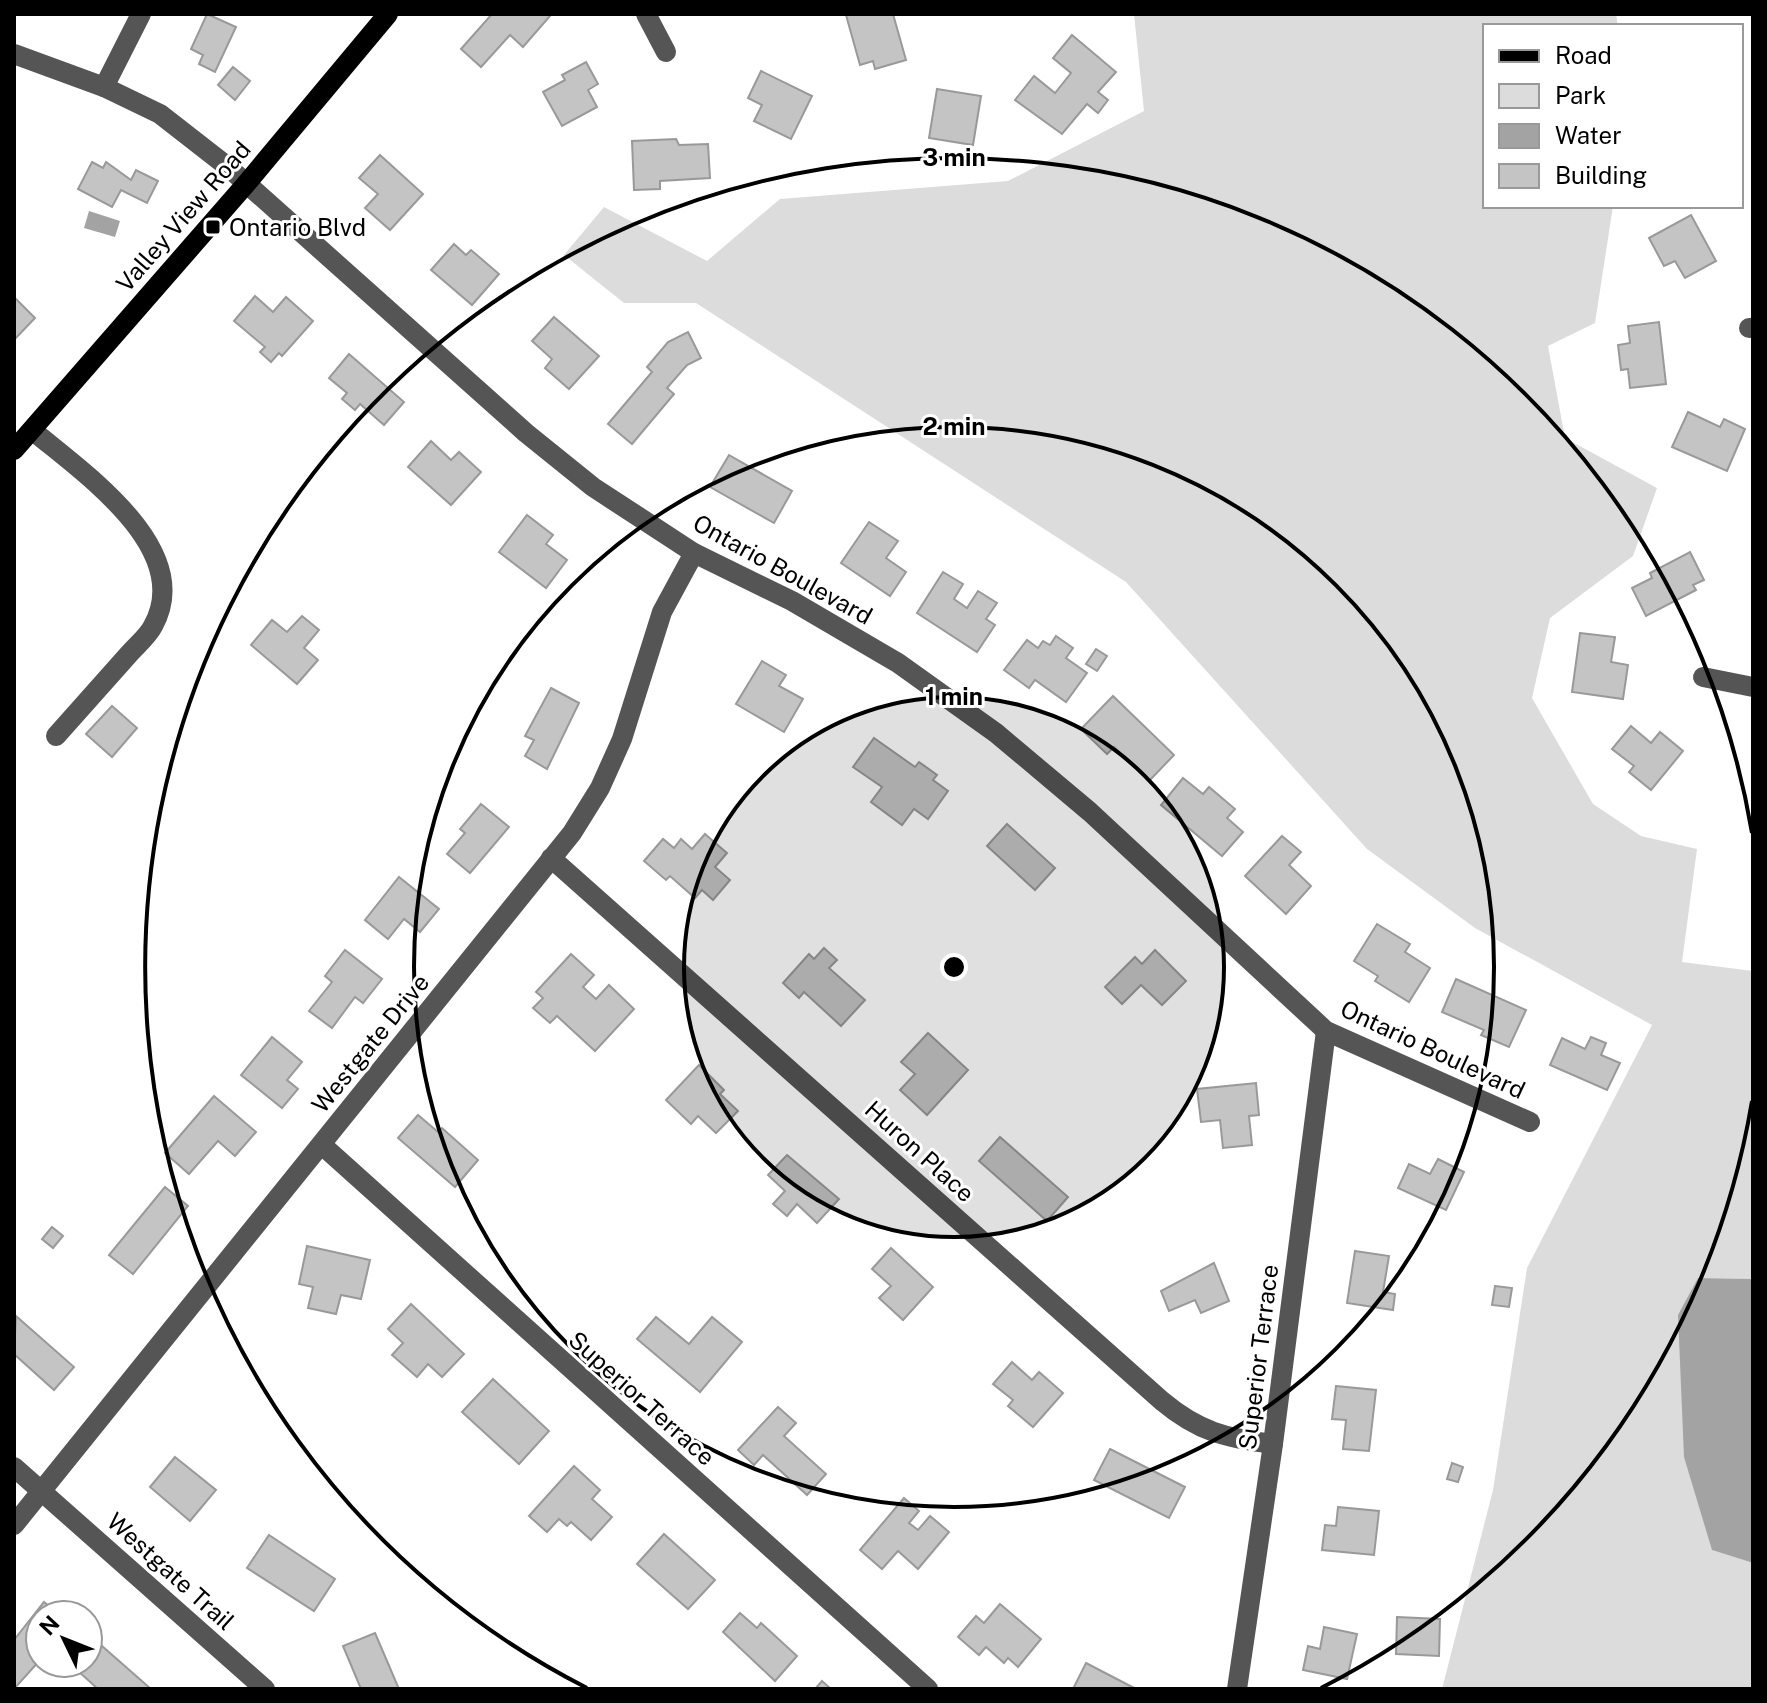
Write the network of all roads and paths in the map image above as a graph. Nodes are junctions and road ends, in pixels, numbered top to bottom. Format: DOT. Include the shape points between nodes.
graph roads {
  1 [pos="141,14"];
  2 [pos="388,14"];
  3 [pos="646,14"];
  4 [pos="666,52"];
  5 [pos="14,54"];
  6 [pos="104,87"];
  7 [pos="246,184"];
  8 [pos="32,430"];
  9 [pos="14,450"];
  10 [pos="694,553"];
  11 [pos="1703,677"];
  12 [pos="1753,687"];
  13 [pos="56,736"];
  14 [pos="551,858"];
  15 [pos="1326,1031"];
  16 [pos="1530,1122"];
  17 [pos="322,1145"];
  18 [pos="1273,1444"];
  19 [pos="14,1467"];
  20 [pos="42,1491"];
  21 [pos="14,1525"];
  22 [pos="265,1689"];
  23 [pos="928,1689"];
  24 [pos="1237,1689"];
  1 -- 6 [label="street"];
  2 -- 7 [label="main road, Valley View Road"];
  3 -- 4 [label="street"];
  5 -- 6 [label="street, Ontario Boulevard"];
  6 -- 7 [label="street, Ontario Boulevard" via="160,114"];
  7 -- 8 [label="main road, Valley View Road"];
  7 -- 10 [label="street, Ontario Boulevard" via="526,433 593,487"];
  8 -- 9 [label="main road, Valley View Road"];
  8 -- 13 [label="street" via="116,504 145,535 161,564 154,625"];
  10 -- 14 [label="street, Westgate Drive" via="662,612 622,739 600,788"];
  10 -- 15 [label="street, Ontario Boulevard" via="792,601 898,663 996,733 1090,812"];
  11 -- 12 [label="street"];
  14 -- 17 [label="street, Westgate Drive"];
  14 -- 18 [label="street, Huron Place" via="1185,1420 1211,1434"];
  15 -- 16 [label="street, Ontario Boulevard"];
  15 -- 18 [label="street, Superior Terrace"];
  17 -- 20 [label="street, Westgate Drive"];
  17 -- 23 [label="street, Superior Terrace"];
  18 -- 24 [label="street, Superior Terrace"];
  19 -- 20 [label="street, Westgate Trail"];
  20 -- 21 [label="street, Westgate Drive"];
  20 -- 22 [label="street, Westgate Trail"];
}
